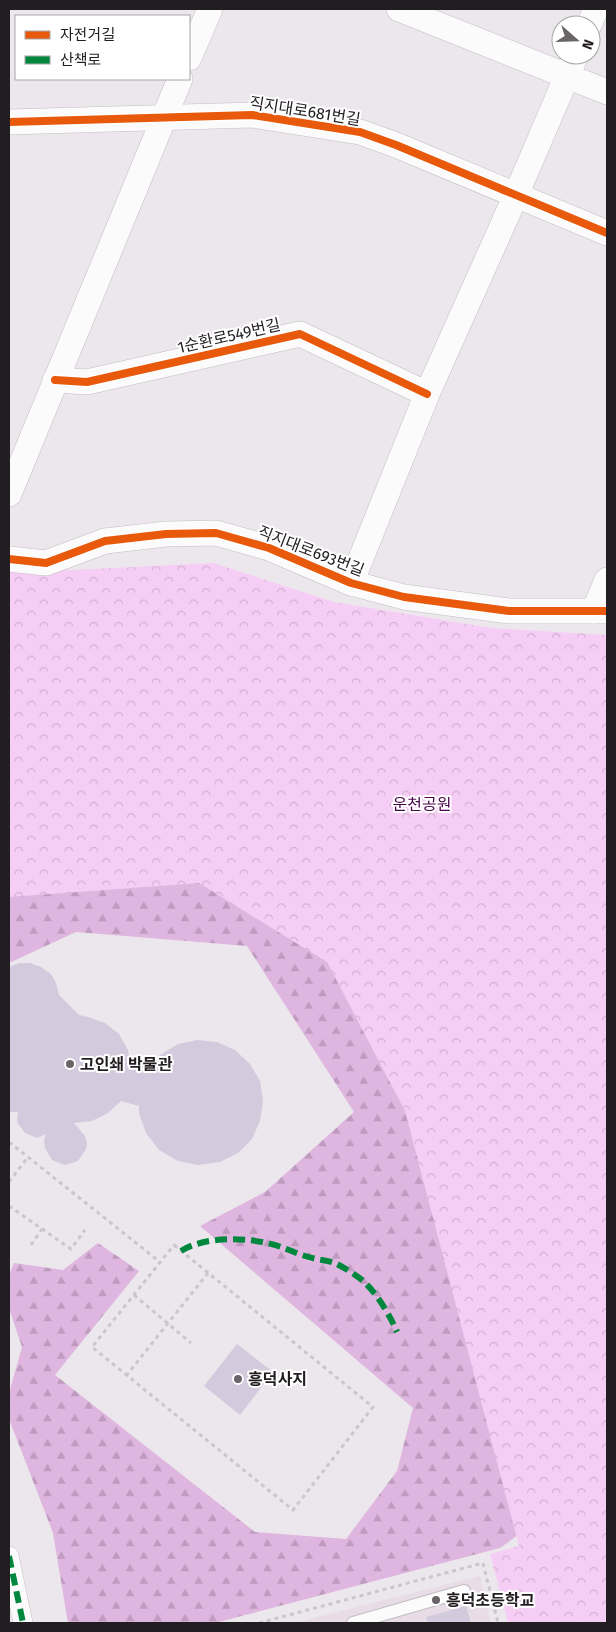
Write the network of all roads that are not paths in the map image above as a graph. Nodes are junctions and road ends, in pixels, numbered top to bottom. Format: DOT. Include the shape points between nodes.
graph roads {
  1 [pos="210,9"];
  2 [pos="399,9"];
  3 [pos="190,56"];
  4 [pos="551,58"];
  5 [pos="572,65"];
  6 [pos="180,80"];
  7 [pos="607,92"];
  8 [pos="163,118"];
  9 [pos="9,122"];
  10 [pos="516,195"];
  11 [pos="607,233"];
  12 [pos="55,380"];
  13 [pos="427,394"];
  14 [pos="9,494"];
  15 [pos="9,559"];
  16 [pos="607,580"];
  17 [pos="351,582"];
  18 [pos="600,611"];
  19 [pos="9,1556"];
  20 [pos="464,1591"];
  21 [pos="23,1623"];
  22 [pos="353,1623"];
  1 -- 3 [label="street"];
  2 -- 4 [label="street"];
  5 -- 7 [label="street"];
  5 -- 10 [label="street"];
  6 -- 8 [label="street"];
  8 -- 9 [label="street, 직지대로681번길"];
  8 -- 10 [label="street, 직지대로681번길" via="252,115 360,132"];
  8 -- 12 [label="street"];
  10 -- 11 [label="street, 직지대로681번길"];
  10 -- 13 [label="street"];
  12 -- 13 [label="street, 1순환로549번길" via="87,382 300,334"];
  12 -- 14 [label="street"];
  13 -- 17 [label="street, 직지대로693번길"];
  15 -- 17 [label="street, 직지대로693번길" via="46,563 105,541 166,534 216,533 269,548"];
  16 -- 18 [label="street, 직지대로693번길"];
  17 -- 18 [label="street, 직지대로693번길" via="404,597 509,611"];
  19 -- 21 [label="street"];
  20 -- 22 [label="lane"];
}
